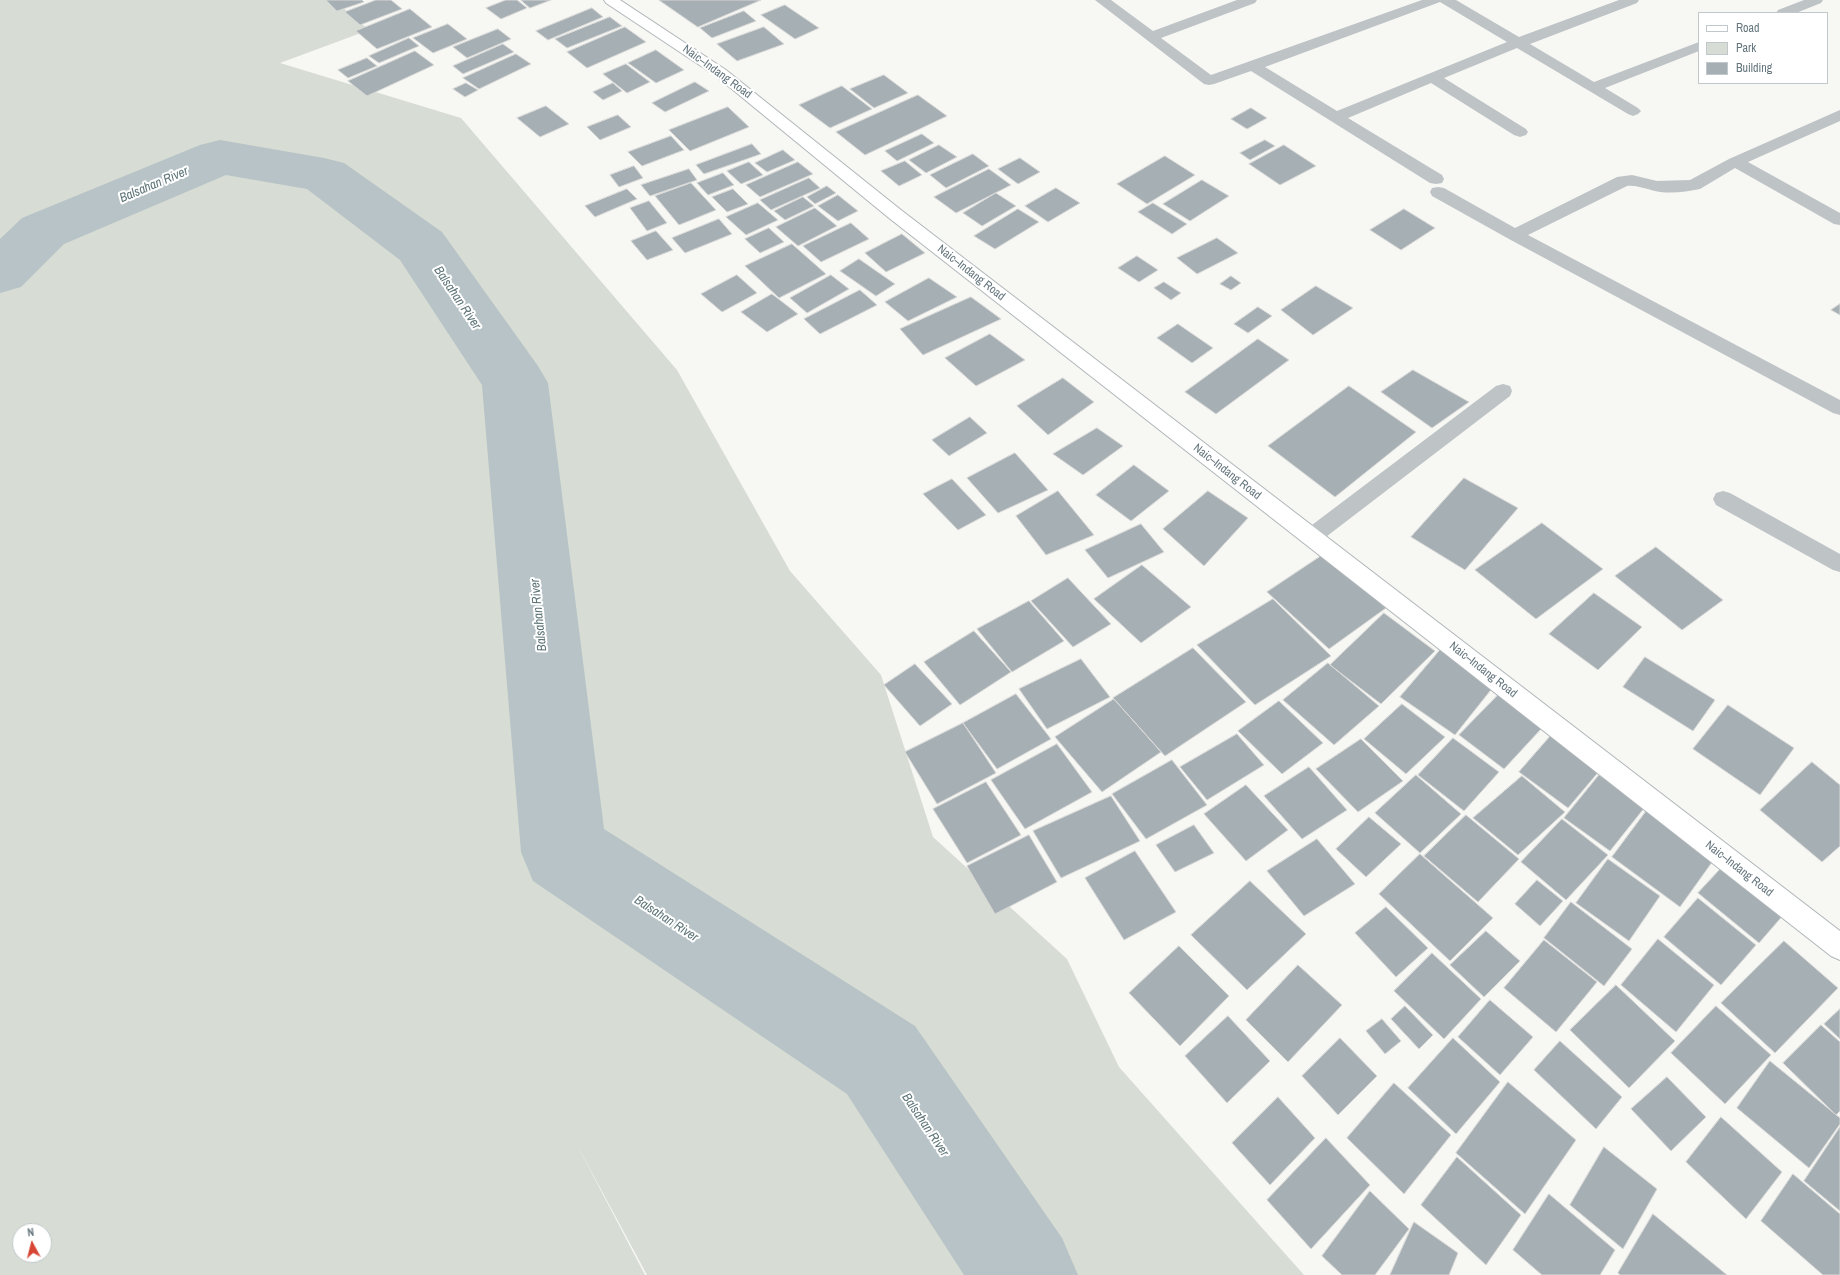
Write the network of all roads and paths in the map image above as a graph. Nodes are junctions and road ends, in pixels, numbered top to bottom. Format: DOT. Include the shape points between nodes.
graph roads {
  1 [pos="611,0"];
  2 [pos="1102,0"];
  3 [pos="1250,0"];
  4 [pos="1435,0"];
  5 [pos="1446,0"];
  6 [pos="1632,0"];
  7 [pos="1816,0"];
  8 [pos="1786,12"];
  9 [pos="1151,37"];
  10 [pos="1518,43"];
  11 [pos="1698,46"];
  12 [pos="1253,66"];
  13 [pos="1433,78"];
  14 [pos="1594,88"];
  15 [pos="1633,111"];
  16 [pos="1840,115"];
  17 [pos="1336,116"];
  18 [pos="1520,132"];
  19 [pos="1735,162"];
  20 [pos="1840,220"];
  21 [pos="1515,235"];
  22 [pos="1503,391"];
  23 [pos="1840,408"];
  24 [pos="1724,499"];
  25 [pos="1311,537"];
  26 [pos="1840,564"];
  27 [pos="1840,947"];
  1 -- 25 [label="main road, Naic–Indang Road" via="722,73 895,214"];
  2 -- 9 [label="street"];
  3 -- 9 [label="street"];
  4 -- 12 [label="street"];
  5 -- 10 [label="street"];
  6 -- 10 [label="street"];
  7 -- 8 [label="street"];
  9 -- 12 [label="street" via="1209,81"];
  10 -- 13 [label="street"];
  10 -- 14 [label="street"];
  11 -- 14 [label="street"];
  12 -- 17 [label="street"];
  13 -- 17 [label="street"];
  13 -- 18 [label="street"];
  14 -- 15 [label="street"];
  16 -- 19 [label="street"];
  17 -- 21 [label="street" via="1437,186"];
  19 -- 20 [label="street"];
  19 -- 21 [label="street" via="1694,185 1672,188 1632,180 1623,181"];
  21 -- 23 [label="street"];
  22 -- 25 [label="street"];
  24 -- 26 [label="street"];
  25 -- 27 [label="main road, Naic–Indang Road"];
}
